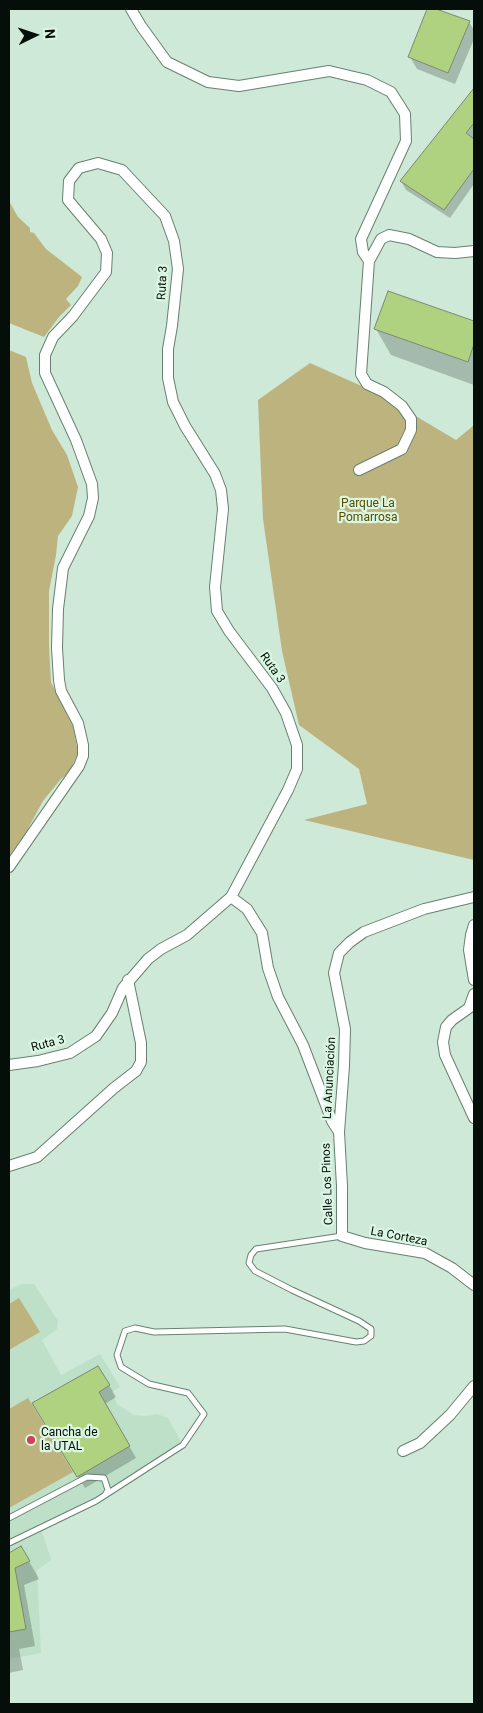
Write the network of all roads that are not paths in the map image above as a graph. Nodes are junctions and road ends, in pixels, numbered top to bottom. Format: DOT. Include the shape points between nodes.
graph roads {
  1 [pos="131,9"];
  2 [pos="474,251"];
  3 [pos="369,261"];
  4 [pos="359,470"];
  5 [pos="9,867"];
  6 [pos="474,896"];
  7 [pos="231,897"];
  8 [pos="474,925"];
  9 [pos="128,980"];
  10 [pos="474,980"];
  11 [pos="474,994"];
  12 [pos="9,1065"];
  13 [pos="474,1118"];
  14 [pos="339,1132"];
  15 [pos="9,1166"];
  16 [pos="342,1236"];
  17 [pos="474,1285"];
  18 [pos="474,1386"];
  19 [pos="402,1450"];
  20 [pos="104,1496"];
  21 [pos="9,1518"];
  22 [pos="9,1543"];
  1 -- 3 [label="street" via="167,62 208,82 239,86 329,71 367,80 391,92 405,114 406,140 361,239"];
  2 -- 3 [label="street" via="437,252 409,239 389,235 381,239"];
  3 -- 4 [label="street" via="360,374 367,384 402,406 411,419 411,430 402,449"];
  5 -- 7 [label="street, Ruta 3" via="83,756 78,723 58,680 58,608 63,568 89,516 92,484 45,372 45,355 53,337 106,272 107,253 101,239 68,200 69,181 79,168 98,163 122,170 165,216 174,241 178,269 168,350 168,378 173,402 221,490 223,509 214,587 217,611 272,688 286,713 297,745 296,769 288,790"];
  6 -- 14 [label="street, La Anunciación" via="424,909 364,932 339,953 334,973 345,1029"];
  7 -- 9 [label="street, Ruta 3" via="187,935 148,958"];
  7 -- 14 [label="street" via="247,909 262,933 268,968 278,997 303,1045"];
  8 -- 10 [label="street" via="469,950"];
  9 -- 12 [label="street, Ruta 3" via="112,1014 96,1036 70,1053"];
  9 -- 15 [label="street" via="142,1043 141,1062 136,1071 37,1157"];
  11 -- 13 [label="street" via="469,1008 446,1027 443,1042 450,1067"];
  14 -- 16 [label="street, Calle Los Pinos"];
  16 -- 17 [label="street, La Corteza" via="425,1253"];
  16 -- 20 [label="lane" via="256,1249 250,1263 255,1271 360,1321 371,1329 371,1336 364,1341 285,1329 154,1332 135,1328 125,1331 117,1355 121,1366 149,1384 188,1393 204,1414 184,1445"];
  18 -- 19 [label="street" via="450,1415 420,1443"];
  20 -- 21 [label="lane" via="108,1490 104,1478 88,1477"];
  20 -- 22 [label="lane"];
}
